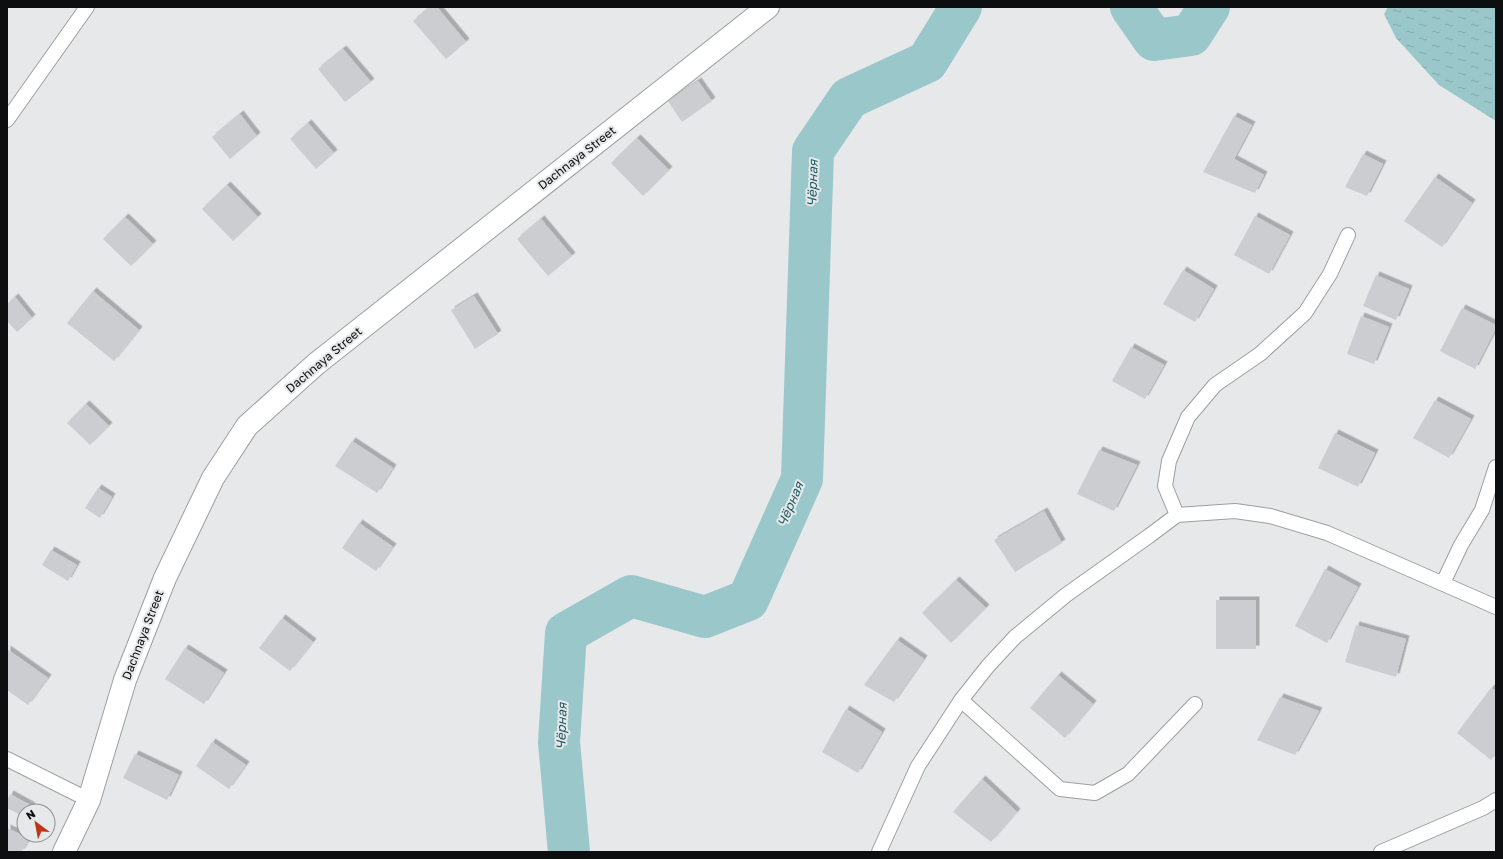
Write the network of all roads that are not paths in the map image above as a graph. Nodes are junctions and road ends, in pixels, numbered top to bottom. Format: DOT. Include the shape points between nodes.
graph roads {
  1 [pos="87,7"];
  2 [pos="768,7"];
  3 [pos="7,120"];
  4 [pos="1348,235"];
  5 [pos="1496,467"];
  6 [pos="1177,515"];
  7 [pos="1442,583"];
  8 [pos="1496,607"];
  9 [pos="961,700"];
  10 [pos="1195,704"];
  11 [pos="7,759"];
  12 [pos="89,800"];
  13 [pos="1496,800"];
  14 [pos="64,852"];
  15 [pos="879,852"];
  16 [pos="1380,852"];
  1 -- 3 [label="lane"];
  2 -- 12 [label="street, Dachnaya Street" via="316,364 247,426 213,478 165,578 125,680"];
  4 -- 6 [label="lane" via="1330,274 1305,313 1260,354 1215,385 1188,417 1169,461 1165,486"];
  5 -- 7 [label="lane" via="1482,510"];
  6 -- 7 [label="lane" via="1235,511 1270,516 1327,533"];
  6 -- 9 [label="lane" via="1066,595 1015,637"];
  7 -- 8 [label="lane"];
  9 -- 10 [label="lane" via="1060,789 1095,793 1128,774"];
  9 -- 15 [label="lane" via="918,766"];
  11 -- 12 [label="lane"];
  12 -- 14 [label="street, Dachnaya Street"];
  13 -- 16 [label="lane"];
}
